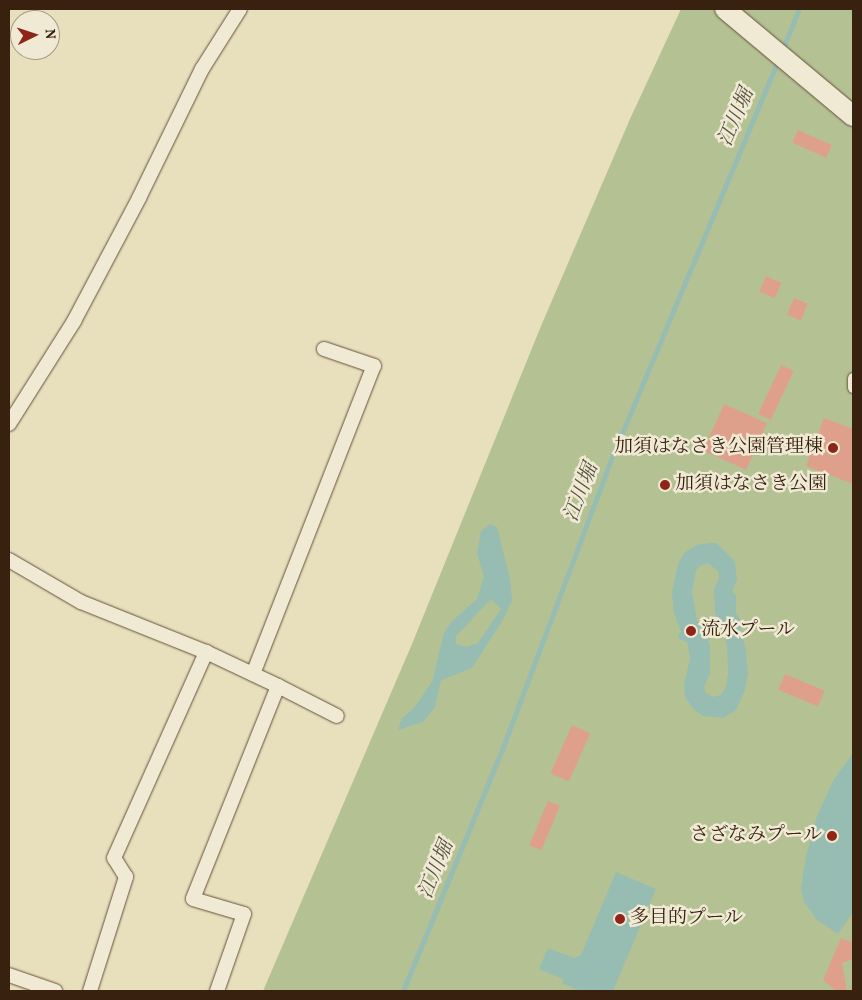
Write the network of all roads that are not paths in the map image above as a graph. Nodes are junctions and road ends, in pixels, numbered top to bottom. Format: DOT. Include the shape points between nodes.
graph roads {
  1 [pos="240,9"];
  2 [pos="725,9"];
  3 [pos="853,116"];
  4 [pos="324,349"];
  5 [pos="853,378"];
  6 [pos="853,388"];
  7 [pos="9,424"];
  8 [pos="9,560"];
  9 [pos="206,652"];
  10 [pos="252,674"];
  11 [pos="278,686"];
  12 [pos="338,716"];
  13 [pos="9,975"];
  14 [pos="55,991"];
  15 [pos="90,991"];
  16 [pos="217,991"];
  1 -- 7 [label="street" via="202,68 74,321"];
  2 -- 3 [label="main road"];
  4 -- 10 [label="street" via="374,366"];
  5 -- 6 [label="street"];
  8 -- 9 [label="street" via="81,602"];
  9 -- 10 [label="street"];
  9 -- 15 [label="street" via="114,858 126,877"];
  10 -- 11 [label="street"];
  11 -- 12 [label="street"];
  11 -- 16 [label="street" via="193,898 244,914"];
  13 -- 14 [label="street"];
}
